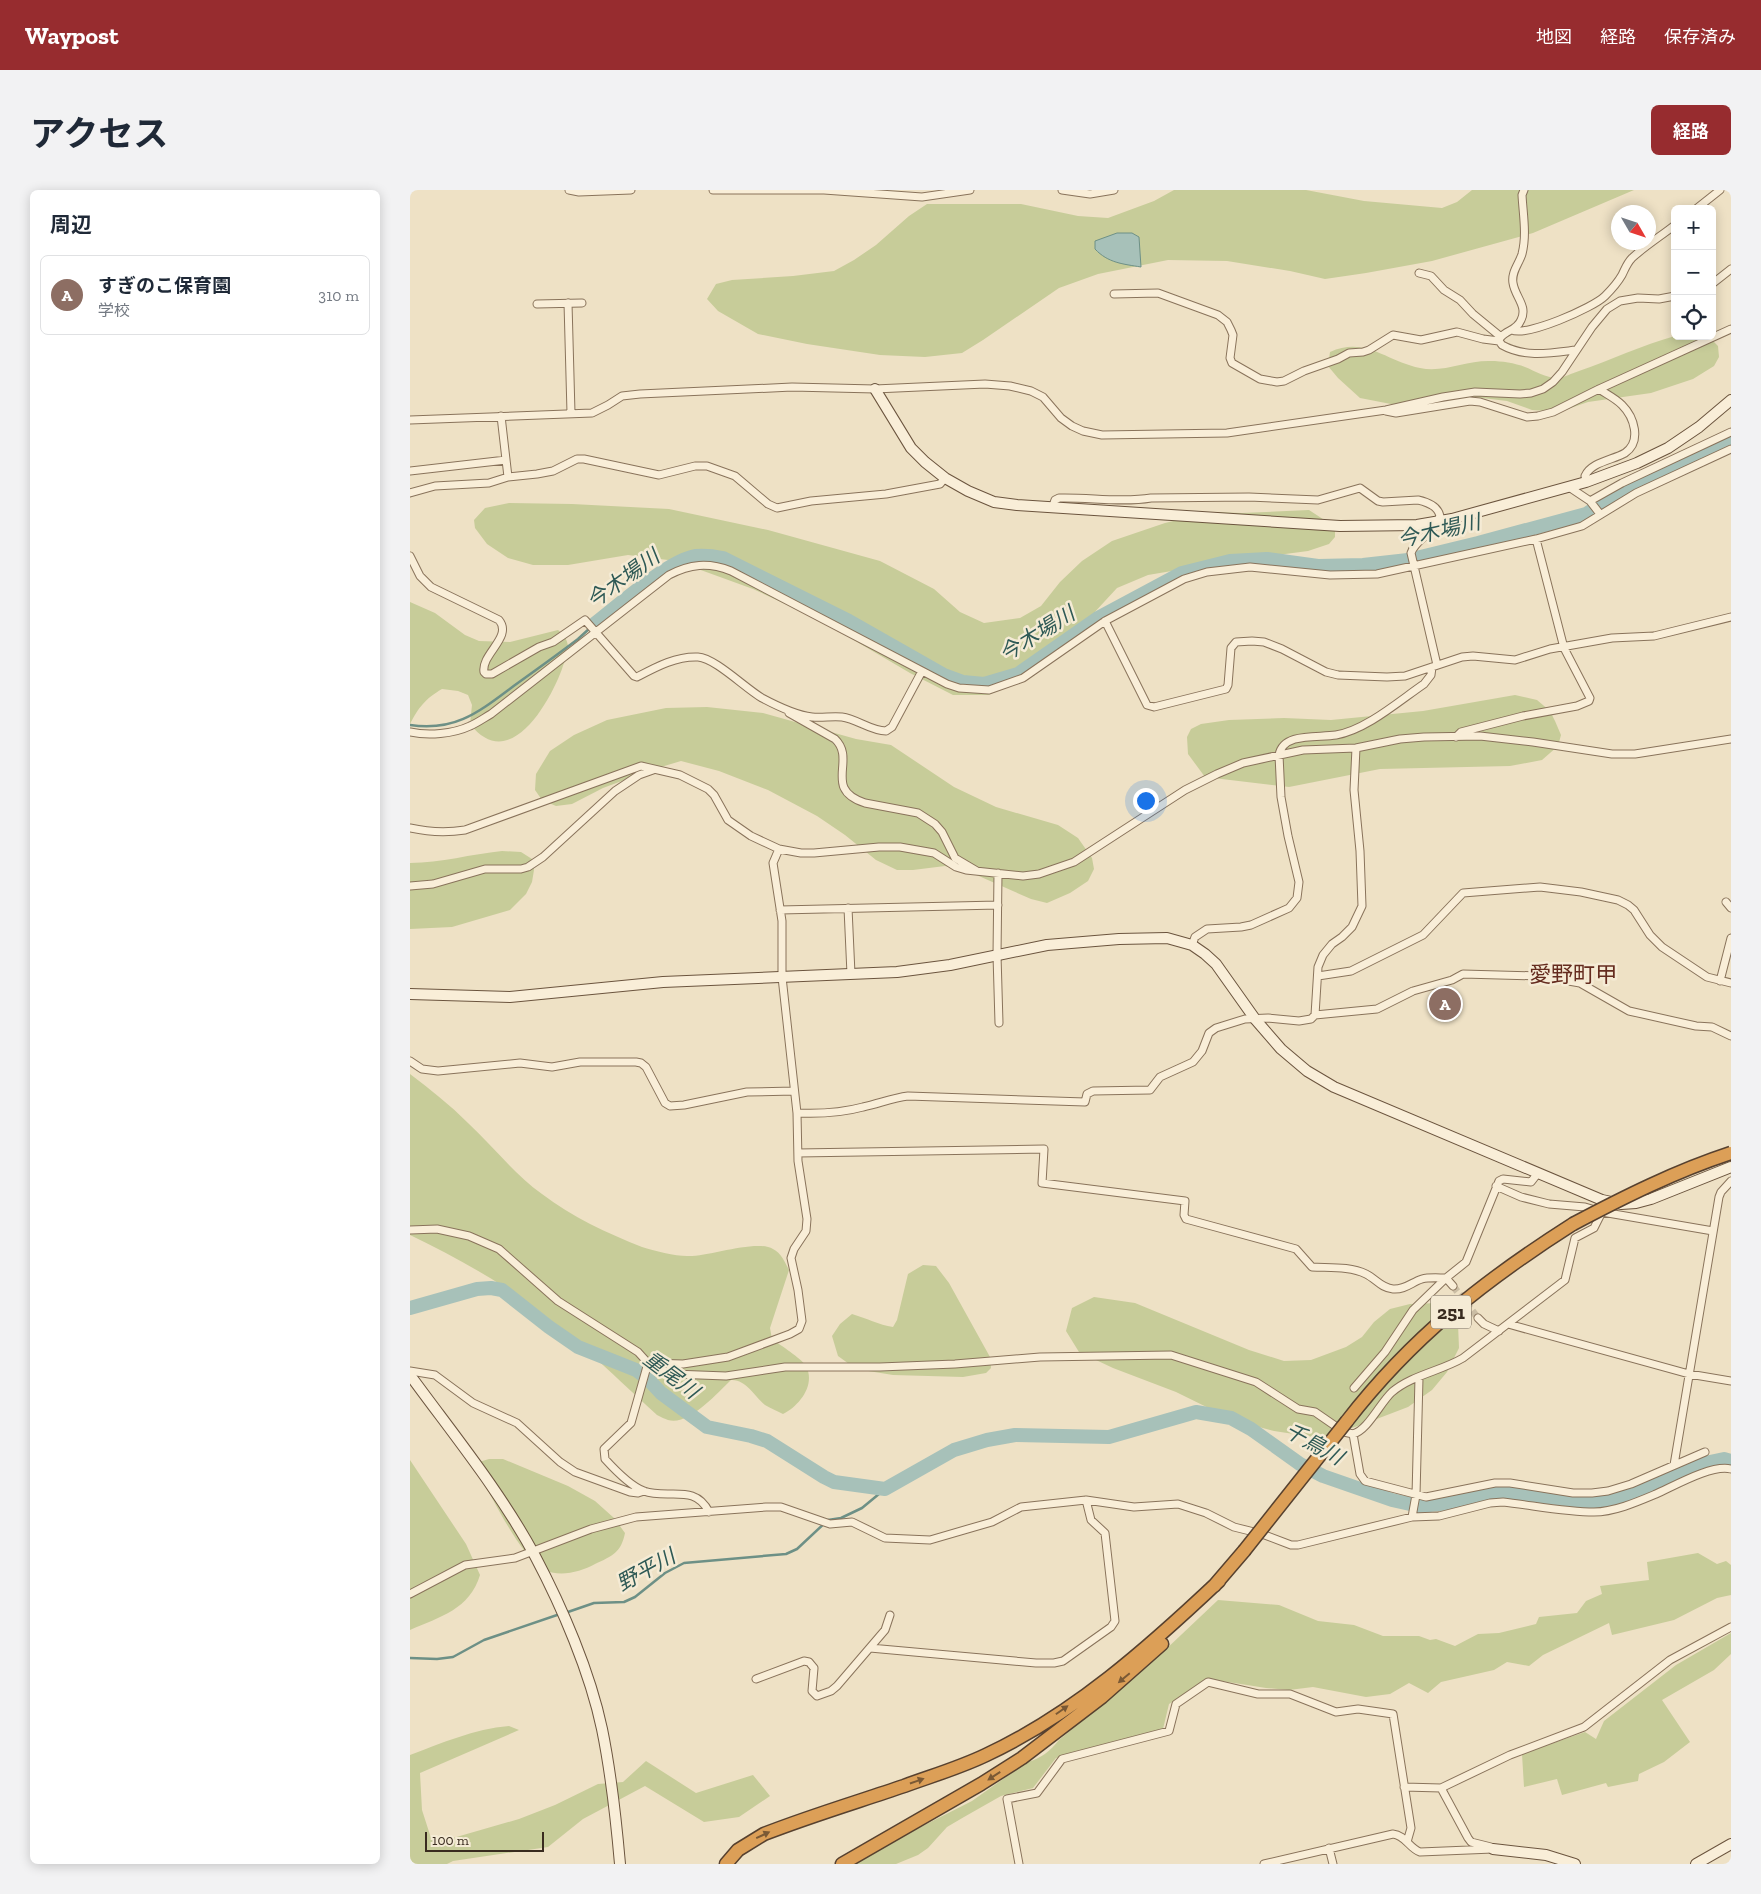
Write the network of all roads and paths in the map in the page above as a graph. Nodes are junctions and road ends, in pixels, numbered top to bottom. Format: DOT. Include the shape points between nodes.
graph roads {
  1 [pos="569,190"];
  2 [pos="631,190"];
  3 [pos="713,190"];
  4 [pos="970,190"];
  5 [pos="1062,190"];
  6 [pos="1114,190"];
  7 [pos="1524,190"];
  8 [pos="1720,190"];
  9 [pos="1701,205"];
  10 [pos="1671,228"];
  11 [pos="1731,268"];
  12 [pos="1419,273"];
  13 [pos="1716,281"];
  14 [pos="1114,294"];
  15 [pos="1671,297"];
  16 [pos="568,303"];
  17 [pos="582,303"];
  18 [pos="537,304"];
  19 [pos="1731,329"];
  20 [pos="1512,330"];
  21 [pos="1500,339"];
  22 [pos="1576,350"];
  23 [pos="874,389"];
  24 [pos="1599,389"];
  25 [pos="1731,400"];
  26 [pos="1386,410"];
  27 [pos="571,413"];
  28 [pos="501,416"];
  29 [pos="410,420"];
  30 [pos="1731,432"];
  31 [pos="1731,449"];
  32 [pos="506,460"];
  33 [pos="410,471"];
  34 [pos="508,477"];
  35 [pos="945,478"];
  36 [pos="1586,482"];
  37 [pos="1568,487"];
  38 [pos="410,493"];
  39 [pos="1595,507"];
  40 [pos="1052,508"];
  41 [pos="1438,522"];
  42 [pos="1536,539"];
  43 [pos="410,556"];
  44 [pos="1413,562"];
  45 [pos="1731,617"];
  46 [pos="1105,621"];
  47 [pos="596,631"];
  48 [pos="1564,648"];
  49 [pos="1435,666"];
  50 [pos="922,671"];
  51 [pos="788,710"];
  52 [pos="410,732"];
  53 [pos="1456,737"];
  54 [pos="1731,739"];
  55 [pos="1356,748"];
  56 [pos="1279,755"];
  57 [pos="653,770"];
  58 [pos="410,828"];
  59 [pos="779,849"];
  60 [pos="977,871"];
  61 [pos="998,873"];
  62 [pos="410,886"];
  63 [pos="998,905"];
  64 [pos="848,908"];
  65 [pos="780,910"];
  66 [pos="1731,938"];
  67 [pos="1192,945"];
  68 [pos="997,955"];
  69 [pos="851,974"];
  70 [pos="1318,976"];
  71 [pos="782,977"];
  72 [pos="1720,982"];
  73 [pos="1731,983"];
  74 [pos="410,994"];
  75 [pos="1315,1015"];
  76 [pos="1256,1019"];
  77 [pos="999,1023"];
  78 [pos="1731,1036"];
  79 [pos="410,1061"];
  80 [pos="794,1091"];
  81 [pos="797,1113"];
  82 [pos="1731,1152"];
  83 [pos="798,1153"];
  84 [pos="1731,1167"];
  85 [pos="1538,1173"];
  86 [pos="1731,1181"];
  87 [pos="1496,1186"];
  88 [pos="1602,1212"];
  89 [pos="410,1230"];
  90 [pos="1713,1231"];
  91 [pos="1446,1278"];
  92 [pos="1453,1286"];
  93 [pos="1478,1318"];
  94 [pos="1508,1324"];
  95 [pos="1499,1331"];
  96 [pos="648,1363"];
  97 [pos="410,1373"];
  98 [pos="1689,1374"];
  99 [pos="1418,1378"];
  100 [pos="1731,1381"];
  101 [pos="1354,1388"];
  102 [pos="1353,1434"];
  103 [pos="1705,1452"];
  104 [pos="1674,1465"];
  105 [pos="1731,1469"];
  106 [pos="644,1491"];
  107 [pos="1416,1497"];
  108 [pos="1086,1500"];
  109 [pos="709,1512"];
  110 [pos="1412,1515"];
  111 [pos="534,1554"];
  112 [pos="1219,1581"];
  113 [pos="410,1594"];
  114 [pos="890,1615"];
  115 [pos="1731,1627"];
  116 [pos="870,1648"];
  117 [pos="756,1679"];
  118 [pos="1404,1786"];
  119 [pos="1441,1788"];
  120 [pos="1407,1842"];
  121 [pos="1731,1844"];
  122 [pos="1329,1848"];
  123 [pos="1493,1849"];
  124 [pos="620,1864"];
  125 [pos="726,1864"];
  126 [pos="842,1864"];
  127 [pos="1019,1864"];
  128 [pos="1264,1864"];
  129 [pos="1333,1864"];
  130 [pos="1576,1864"];
  131 [pos="1696,1864"];
  1 -- 2 [label="street"];
  3 -- 4 [label="street" via="824,190 922,197"];
  5 -- 6 [label="street" via="1090,194"];
  7 -- 20 [label="street" via="1522,254 1513,274 1523,313"];
  8 -- 9 [label="street"];
  10 -- 20 [label="street" via="1632,258 1621,277 1596,303 1536,328"];
  11 -- 13 [label="street"];
  12 -- 21 [label="street" via="1431,276"];
  14 -- 21 [label="street" via="1158,293 1218,315 1228,322 1231,330 1232,363 1270,381 1284,381 1349,352 1363,352 1393,335 1421,340 1457,332 1484,340"];
  15 -- 22 [label="street" via="1620,301 1607,309"];
  16 -- 17 [label="street"];
  16 -- 18 [label="street"];
  16 -- 27 [label="street"];
  19 -- 24 [label="street"];
  20 -- 21 [label="street"];
  21 -- 22 [label="street" via="1506,347 1537,354"];
  22 -- 26 [label="street" via="1553,382 1531,393 1475,392"];
  23 -- 26 [label="street" via="985,384 1010,386 1042,397 1072,426 1102,435 1227,433"];
  23 -- 27 [label="street" via="792,387 640,394 622,396 592,412"];
  23 -- 35 [label="street" via="911,448"];
  24 -- 26 [label="street" via="1554,412 1538,416 1527,417 1470,401 1396,413"];
  24 -- 36 [label="street" via="1626,410 1636,430 1635,439 1625,452 1591,468 1585,476"];
  25 -- 36 [label="street" via="1668,448"];
  27 -- 28 [label="street"];
  28 -- 29 [label="street"];
  28 -- 32 [label="street"];
  30 -- 39 [label="street" via="1622,483"];
  31 -- 39 [label="street" via="1636,493"];
  32 -- 33 [label="street"];
  32 -- 34 [label="street"];
  34 -- 35 [label="street" via="553,471 578,459 659,475 707,466 735,476 777,508 811,501 886,494 940,484"];
  34 -- 38 [label="street" via="489,483 435,486"];
  35 -- 40 [label="street" via="994,502"];
  36 -- 37 [label="street"];
  37 -- 39 [label="street"];
  37 -- 41 [label="street"];
  39 -- 42 [label="street" via="1582,526"];
  40 -- 41 [label="street" via="1340,526"];
  40 -- 41 [label="street" via="1059,498 1318,500 1360,488 1378,501 1424,501 1438,511"];
  41 -- 44 [label="street" via="1412,549"];
  42 -- 44 [label="street"];
  42 -- 48 [label="street"];
  43 -- 47 [label="street" via="420,576 431,587 500,620 503,632 484,666 486,674 492,674 553,642 585,620"];
  44 -- 46 [label="street" via="1377,574 1330,575 1272,568 1229,568 1207,572 1184,580"];
  44 -- 49 [label="street"];
  45 -- 48 [label="street" via="1654,636 1612,638"];
  46 -- 49 [label="street" via="1147,705 1154,707 1226,689 1231,648 1236,642 1264,642 1338,675 1406,676"];
  46 -- 50 [label="street" via="1023,678 989,690 959,688"];
  47 -- 50 [label="street" via="669,575 692,566 718,566"];
  47 -- 51 [label="street" via="634,676 679,659 705,658 762,698"];
  47 -- 52 [label="street" via="470,727 432,734"];
  48 -- 49 [label="street" via="1514,660 1462,657"];
  48 -- 53 [label="street" via="1590,698 1587,703 1461,732"];
  49 -- 56 [label="street" via="1424,684 1365,724 1337,735 1289,741 1280,749"];
  50 -- 51 [label="street" via="892,728 886,731 843,717 811,717"];
  51 -- 60 [label="street" via="794,717 840,744 842,785 846,793 865,803 918,813 942,832 955,858"];
  53 -- 54 [label="street" via="1480,736 1620,754"];
  53 -- 55 [label="street" via="1400,739"];
  55 -- 56 [label="street" via="1303,750"];
  55 -- 70 [label="street" via="1354,790 1362,906 1352,926 1323,955"];
  56 -- 61 [label="street" via="1243,764 1185,790 1074,862 1039,874"];
  56 -- 67 [label="street" via="1281,797 1299,882 1297,898 1289,908 1251,925 1207,929 1195,937"];
  57 -- 58 [label="street" via="641,766 465,830 450,833"];
  57 -- 59 [label="street" via="680,775 708,789 728,820 751,836"];
  57 -- 62 [label="street" via="639,774 615,791 528,867 484,869 433,884"];
  59 -- 60 [label="street" via="814,854 900,847 934,853 961,869"];
  59 -- 65 [label="street" via="773,863"];
  60 -- 61 [label="street"];
  61 -- 63 [label="street"];
  63 -- 64 [label="street"];
  63 -- 68 [label="street"];
  64 -- 65 [label="street"];
  64 -- 69 [label="street"];
  65 -- 71 [label="street"];
  66 -- 72 [label="street"];
  67 -- 68 [label="street" via="1167,938 1119,939"];
  67 -- 76 [label="street" via="1216,964"];
  68 -- 69 [label="street" via="897,972"];
  68 -- 77 [label="street"];
  69 -- 71 [label="street"];
  70 -- 72 [label="street" via="1351,971 1423,935 1463,893 1540,887 1581,892 1628,905 1662,947 1700,973"];
  70 -- 75 [label="street"];
  71 -- 74 [label="street" via="663,982 510,998"];
  71 -- 80 [label="street"];
  72 -- 73 [label="street"];
  75 -- 76 [label="street" via="1300,1021"];
  75 -- 78 [label="street" via="1377,1009 1413,991 1463,974 1540,976 1580,983 1629,1011 1712,1027"];
  76 -- 81 [label="street" via="1212,1030 1194,1062 1160,1076 1150,1090 1093,1090 1087,1094 1085,1102 908,1096 827,1114"];
  76 -- 85 [label="street" via="1280,1049 1334,1087"];
  79 -- 80 [label="street" via="422,1069 438,1072 520,1063 552,1067 580,1062 636,1062 646,1068 664,1103 670,1106 747,1092"];
  80 -- 81 [label="street"];
  81 -- 83 [label="street"];
  82 -- 112 [label="highway, 251, bridge" via="1621,1198 1574,1224 1501,1272 1444,1317 1374,1386"];
  83 -- 91 [label="street" via="1044,1149 1042,1183 1185,1201 1184,1215 1187,1219 1296,1249 1312,1267 1353,1270 1391,1289 1423,1279"];
  83 -- 96 [label="street" via="807,1219 806,1231 791,1258 802,1321 799,1328 728,1357 683,1364"];
  84 -- 85 [label="street" via="1652,1199 1621,1204 1602,1200"];
  85 -- 87 [label="street" via="1531,1182 1503,1179"];
  86 -- 90 [label="street" via="1718,1197"];
  87 -- 88 [label="street" via="1549,1204"];
  87 -- 91 [label="street" via="1466,1262"];
  88 -- 90 [label="street"];
  88 -- 94 [label="street" via="1594,1228 1575,1238 1565,1280"];
  89 -- 96 [label="street" via="437,1229 469,1236 499,1249 558,1301 638,1352"];
  90 -- 98 [label="street"];
  91 -- 92 [label="street"];
  91 -- 101 [label="street" via="1413,1310 1385,1352"];
  93 -- 95 [label="street"];
  94 -- 95 [label="street"];
  94 -- 98 [label="street"];
  95 -- 99 [label="street" via="1458,1362"];
  96 -- 102 [label="street" via="673,1374 726,1376 785,1367 1170,1355 1256,1382 1298,1409 1315,1412 1344,1432"];
  96 -- 106 [label="street" via="630,1423 604,1449 603,1455 608,1463"];
  97 -- 106 [label="street" via="435,1375 473,1403 517,1423 575,1472 630,1492 638,1494"];
  97 -- 111 [label="street" via="504,1505"];
  98 -- 100 [label="street"];
  98 -- 104 [label="street"];
  99 -- 102 [label="street" via="1393,1391 1362,1430"];
  99 -- 107 [label="street"];
  102 -- 107 [label="street" via="1360,1474 1365,1481"];
  103 -- 104 [label="street"];
  104 -- 107 [label="street" via="1631,1484 1592,1493 1495,1483"];
  105 -- 110 [label="street" via="1704,1473 1640,1501 1595,1512 1502,1502 1439,1516"];
  106 -- 109 [label="street" via="698,1498"];
  107 -- 110 [label="street"];
  108 -- 109 [label="street" via="1022,1507 992,1522 930,1540 885,1538 852,1522 830,1524 780,1507"];
  108 -- 110 [label="street" via="1134,1507 1178,1504 1206,1513 1234,1528 1291,1545"];
  108 -- 116 [label="street" via="1091,1520 1105,1533 1115,1621 1062,1661 1036,1663"];
  109 -- 111 [label="street" via="636,1517 591,1529"];
  111 -- 113 [label="street" via="465,1565"];
  111 -- 124 [label="street" via="565,1618 602,1727 614,1798"];
  125 -- 112 [label="highway, one-way" via="738,1850 764,1834 947,1771 1019,1738 1090,1692 1155,1640"];
  112 -- 126 [label="highway, one-way" via="1167,1640 1062,1728 981,1784"];
  114 -- 116 [label="street" via="885,1630"];
  115 -- 119 [label="street" via="1670,1660 1584,1727 1510,1755"];
  116 -- 117 [label="street" via="837,1686 823,1695 817,1696 812,1691 815,1671 809,1662 799,1661"];
  118 -- 119 [label="street"];
  118 -- 120 [label="street" via="1411,1828"];
  118 -- 127 [label="street" via="1393,1714 1358,1709 1336,1712 1290,1694 1258,1694 1208,1682 1176,1704 1169,1731 1062,1759 1037,1793 1007,1799"];
  119 -- 123 [label="street" via="1471,1842"];
  120 -- 122 [label="street" via="1393,1834"];
  120 -- 123 [label="street" via="1420,1852"];
  121 -- 131 [label="street"];
  122 -- 128 [label="street"];
  122 -- 129 [label="street"];
  123 -- 130 [label="street" via="1546,1855"];
}
